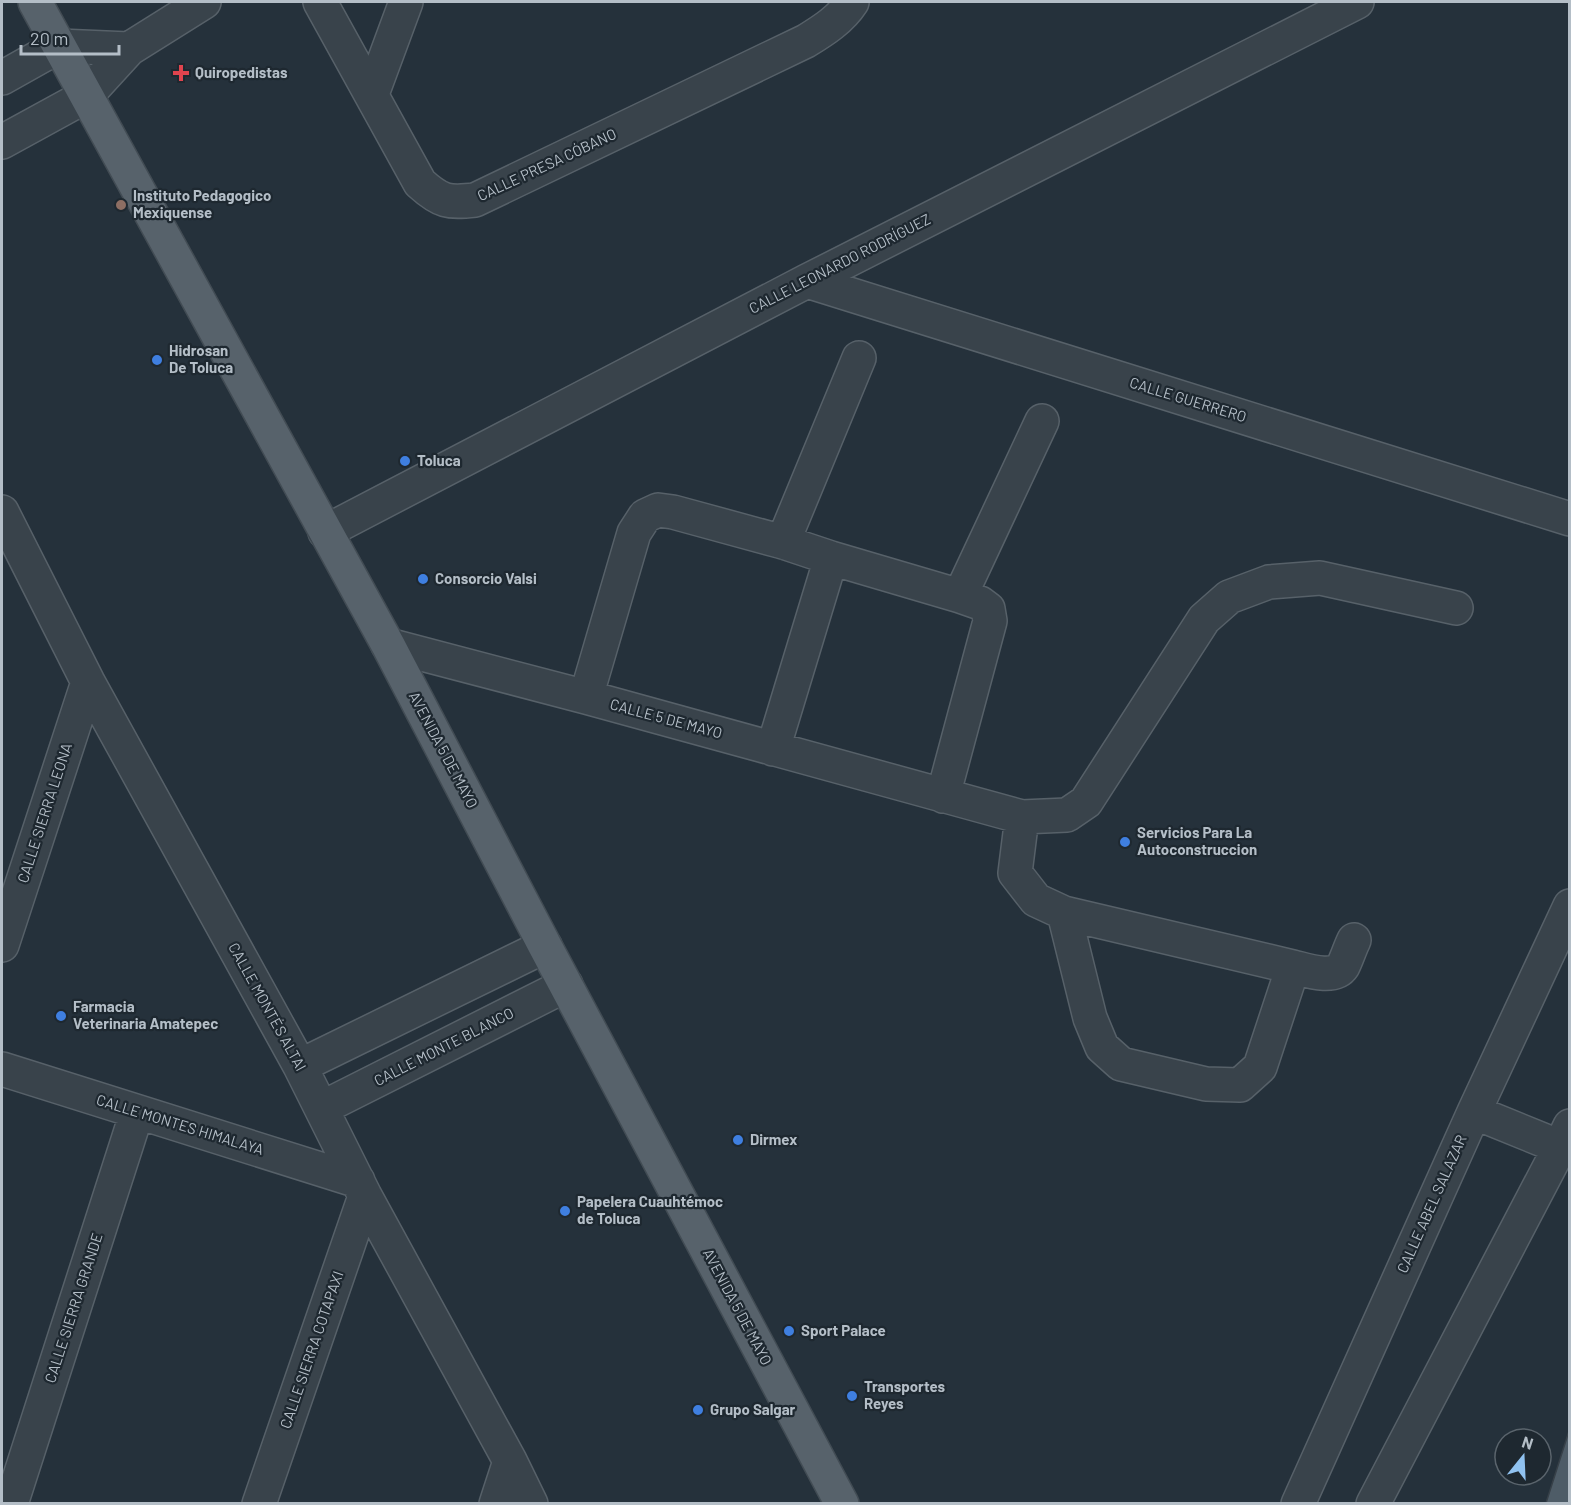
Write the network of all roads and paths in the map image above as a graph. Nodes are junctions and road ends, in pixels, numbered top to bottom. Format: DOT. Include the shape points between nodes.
graph roads {
  1 [pos="35,2"];
  2 [pos="204,2"];
  3 [pos="320,2"];
  4 [pos="406,2"];
  5 [pos="852,2"];
  6 [pos="1357,2"];
  7 [pos="59,46"];
  8 [pos="129,49"];
  9 [pos="2,78"];
  10 [pos="372,94"];
  11 [pos="86,96"];
  12 [pos="2,142"];
  13 [pos="807,281"];
  14 [pos="859,358"];
  15 [pos="1042,421"];
  16 [pos="2,512"];
  17 [pos="1569,519"];
  18 [pos="325,532"];
  19 [pos="783,542"];
  20 [pos="831,558"];
  21 [pos="960,596"];
  22 [pos="1456,608"];
  23 [pos="388,645"];
  24 [pos="88,682"];
  25 [pos="586,697"];
  26 [pos="773,748"];
  27 [pos="943,796"];
  28 [pos="1022,817"];
  29 [pos="1569,906"];
  30 [pos="1064,912"];
  31 [pos="1354,940"];
  32 [pos="2,945"];
  33 [pos="545,946"];
  34 [pos="1293,967"];
  35 [pos="566,985"];
  36 [pos="300,1066"];
  37 [pos="2,1069"];
  38 [pos="322,1108"];
  39 [pos="137,1112"];
  40 [pos="1474,1112"];
  41 [pos="1565,1137"];
  42 [pos="361,1188"];
  43 [pos="510,1461"];
  44 [pos="11,1503"];
  45 [pos="259,1503"];
  46 [pos="496,1503"];
  47 [pos="531,1503"];
  48 [pos="842,1503"];
  49 [pos="1298,1503"];
  50 [pos="1373,1503"];
  1 -- 7 [label="main road, AVENIDA 5 DE MAYO"];
  2 -- 8 [label="street"];
  3 -- 10 [label="street, CALLE PRESA CÓBANO"];
  4 -- 10 [label="street"];
  5 -- 10 [label="street, CALLE PRESA CÓBANO" via="831,26 806,41 475,200 454,202 434,196 420,183"];
  6 -- 13 [label="street, CALLE LEONARDO RODRÍGUEZ"];
  7 -- 8 [label="street"];
  7 -- 9 [label="street"];
  7 -- 11 [label="main road, AVENIDA 5 DE MAYO"];
  8 -- 11 [label="street"];
  11 -- 12 [label="street"];
  11 -- 18 [label="main road, AVENIDA 5 DE MAYO"];
  13 -- 17 [label="street, CALLE GUERRERO"];
  13 -- 18 [label="street, CALLE LEONARDO RODRÍGUEZ"];
  14 -- 19 [label="street"];
  15 -- 21 [label="street"];
  16 -- 24 [label="street, CALLE MONTÉS ALTAI"];
  18 -- 23 [label="main road, AVENIDA 5 DE MAYO"];
  19 -- 20 [label="street"];
  19 -- 25 [label="street" via="673,512 658,510 645,516 634,533"];
  20 -- 21 [label="street"];
  20 -- 26 [label="street"];
  21 -- 27 [label="street" via="988,609 990,621"];
  22 -- 28 [label="street, CALLE 5 DE MAYO" via="1320,578 1269,582 1229,597 1204,618 1086,802 1067,815"];
  23 -- 25 [label="street, CALLE 5 DE MAYO"];
  23 -- 33 [label="main road, AVENIDA 5 DE MAYO"];
  24 -- 32 [label="street, CALLE SIERRA LEONA"];
  24 -- 36 [label="street, CALLE MONTÉS ALTAI"];
  25 -- 26 [label="street, CALLE 5 DE MAYO"];
  26 -- 27 [label="street, CALLE 5 DE MAYO"];
  27 -- 28 [label="street, CALLE 5 DE MAYO"];
  28 -- 30 [label="street" via="1015,873 1036,900"];
  29 -- 40 [label="street, CALLE ABEL SALAZAR"];
  30 -- 34 [label="street"];
  30 -- 34 [label="street" via="1090,1018 1102,1047 1121,1064 1206,1084 1240,1085 1260,1067"];
  31 -- 34 [label="street" via="1342,968 1335,973"];
  33 -- 35 [label="main road, AVENIDA 5 DE MAYO"];
  33 -- 36 [label="street"];
  35 -- 38 [label="street, CALLE MONTE BLANCO"];
  35 -- 48 [label="main road, AVENIDA 5 DE MAYO"];
  36 -- 38 [label="street, CALLE MONTÉS ALTAI"];
  37 -- 39 [label="street, CALLE MONTES HIMALAYA"];
  38 -- 42 [label="street, CALLE MONTÉS ALTAI"];
  39 -- 42 [label="street, CALLE MONTES HIMALAYA"];
  39 -- 44 [label="street, CALLE SIERRA GRANDE"];
  40 -- 41 [label="street"];
  40 -- 49 [label="street, CALLE ABEL SALAZAR"];
  41 -- 50 [label="street"];
  42 -- 43 [label="street, CALLE MONTÉS ALTAI"];
  42 -- 45 [label="street, CALLE SIERRA COTAPAXI"];
  43 -- 46 [label="street"];
  43 -- 47 [label="street, CALLE MONTÉS ALTAI"];
}
